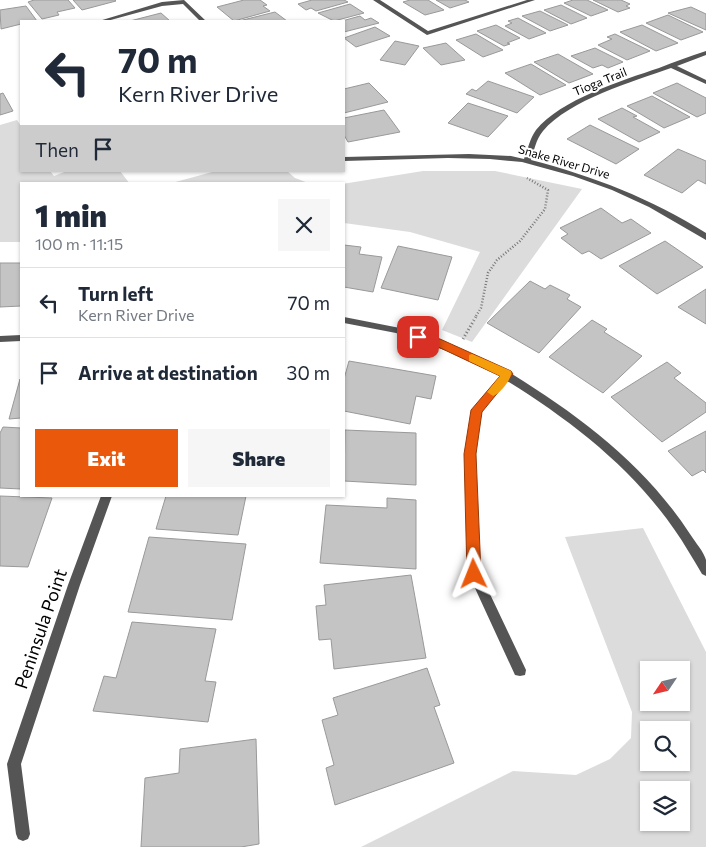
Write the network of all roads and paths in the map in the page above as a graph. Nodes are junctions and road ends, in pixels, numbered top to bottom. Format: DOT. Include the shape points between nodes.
graph roads {
  1 [pos="376,0"];
  2 [pos="532,0"];
  3 [pos="106,20"];
  4 [pos="202,20"];
  5 [pos="706,53"];
  6 [pos="673,66"];
  7 [pos="706,82"];
  8 [pos="345,159"];
  9 [pos="512,159"];
  10 [pos="527,161"];
  11 [pos="706,237"];
  12 [pos="345,320"];
  13 [pos="20,338"];
  14 [pos="0,339"];
  15 [pos="456,351"];
  16 [pos="508,374"];
  17 [pos="107,497"];
  18 [pos="706,570"];
  19 [pos="520,670"];
  20 [pos="22,834"];
  1 -- 2 [label="street" via="427,33"];
  3 -- 4 [label="street" via="162,4 184,2"];
  5 -- 6 [label="street, Tioga Trail"];
  6 -- 7 [label="street"];
  6 -- 10 [label="street, Tioga Trail" via="560,112 539,131"];
  8 -- 9 [label="street, Snake River Drive" via="420,156"];
  9 -- 10 [label="street, Snake River Drive"];
  9 -- 15 [label="path" via="507,168 511,173 523,175 548,190 545,209 520,241 488,272 481,308"];
  10 -- 11 [label="street, Snake River Drive" via="629,194 674,216"];
  12 -- 15 [label="street" via="437,342"];
  13 -- 14 [label="street"];
  15 -- 16 [label="street"];
  16 -- 18 [label="street" via="581,424 636,475 694,546"];
  16 -- 19 [label="street" via="477,410 470,454 474,574"];
  17 -- 20 [label="street, Peninsula Point" via="14,764"];
}
